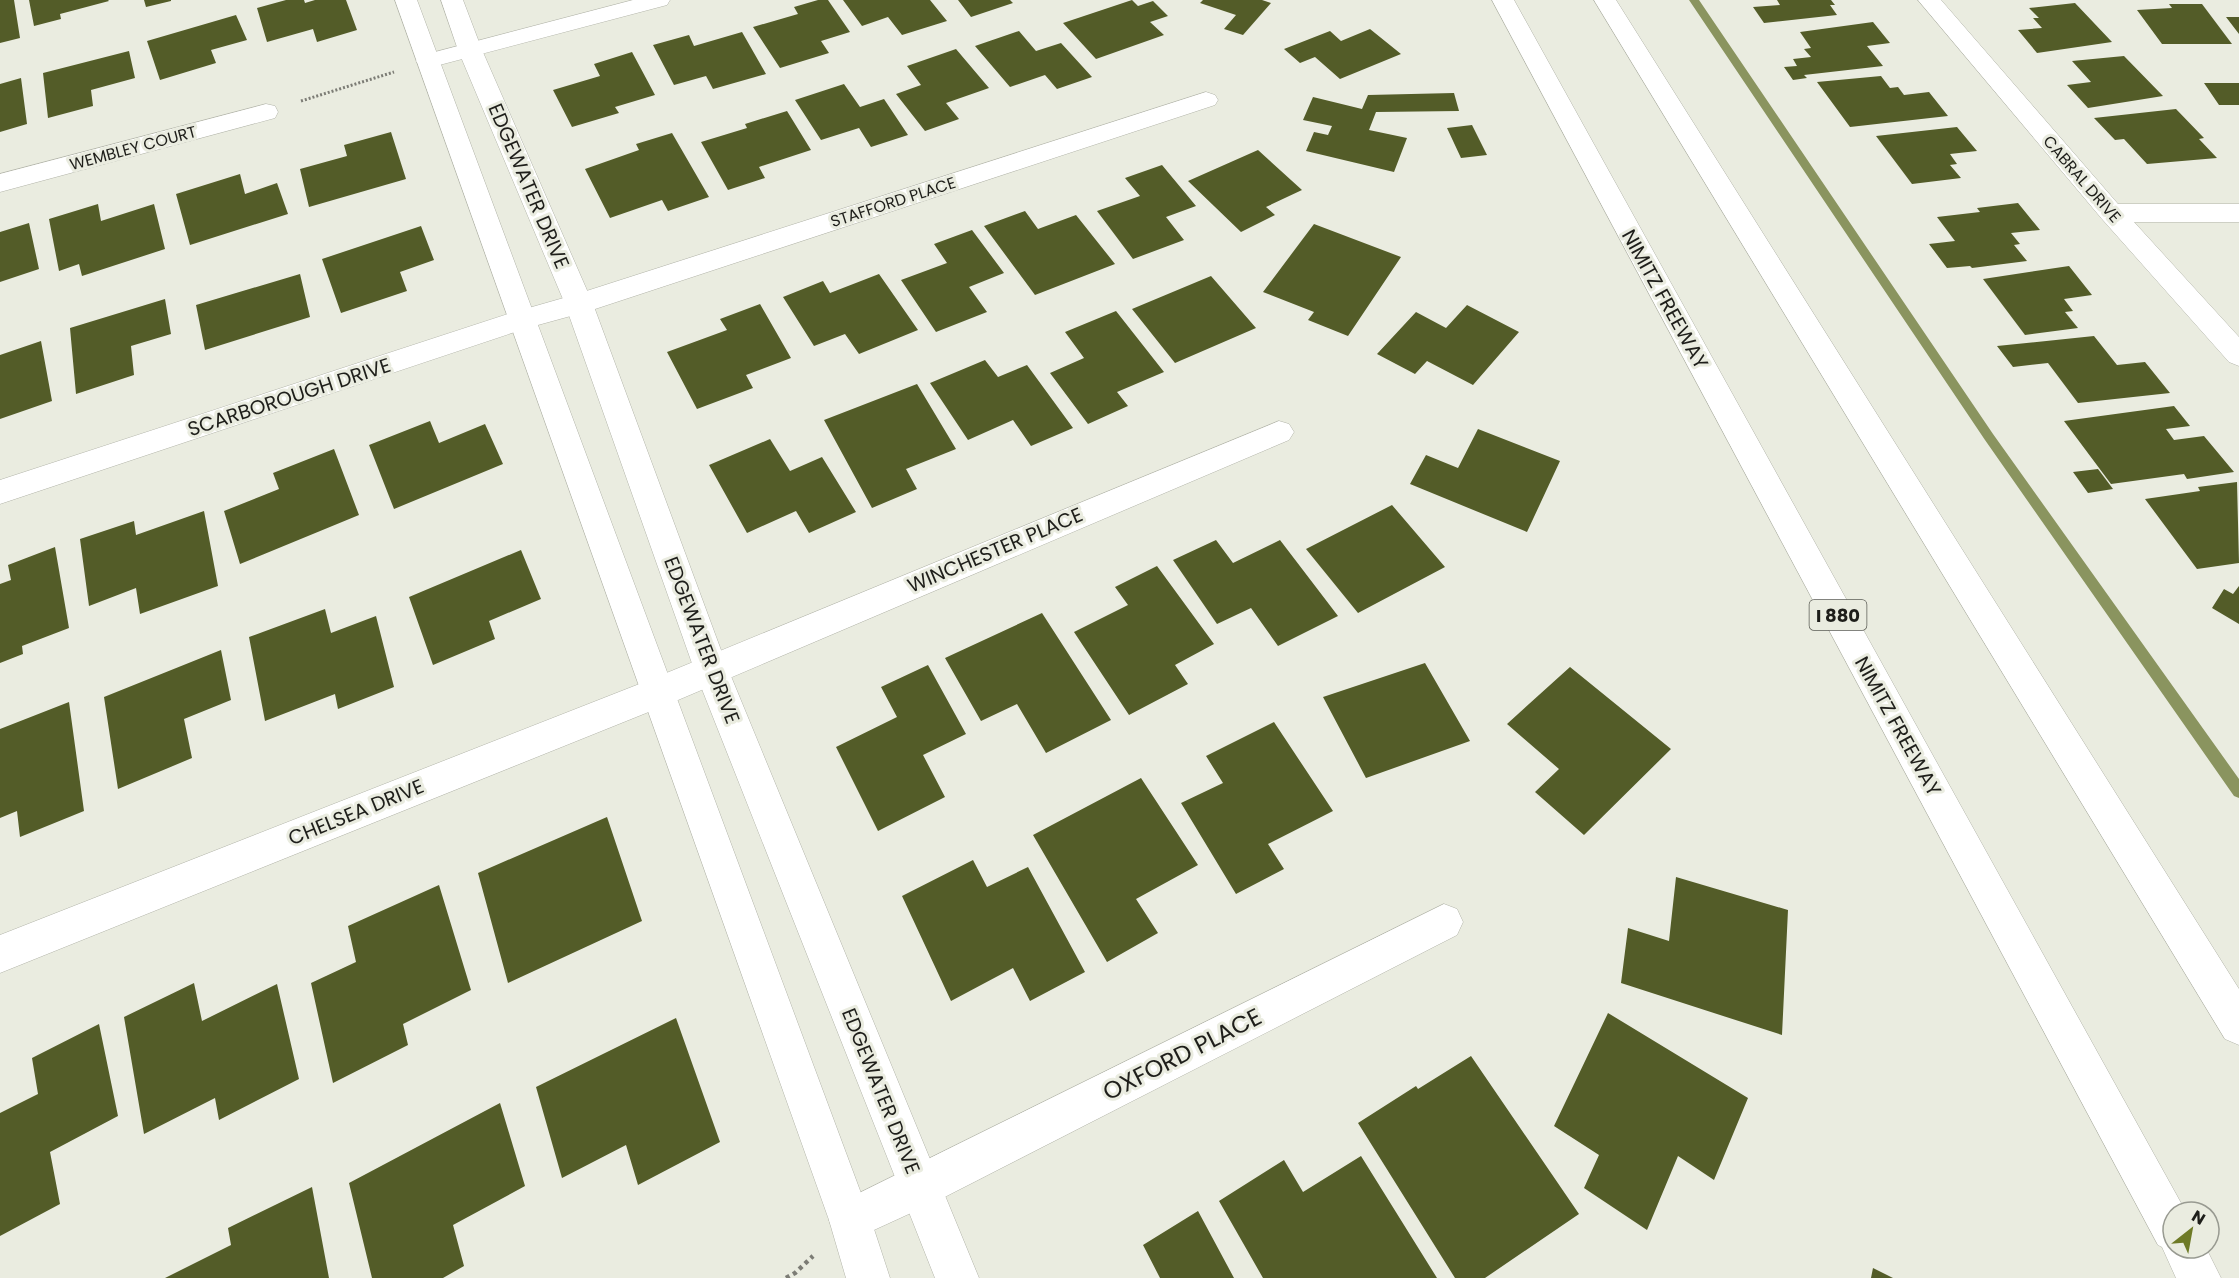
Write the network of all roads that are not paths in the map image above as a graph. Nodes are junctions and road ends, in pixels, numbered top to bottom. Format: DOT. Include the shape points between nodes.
graph roads {
  1 [pos="406,0"];
  2 [pos="452,0"];
  3 [pos="659,0"];
  4 [pos="1503,0"];
  5 [pos="1605,0"];
  6 [pos="1929,0"];
  7 [pos="471,50"];
  8 [pos="428,61"];
  9 [pos="1206,100"];
  10 [pos="266,112"];
  11 [pos="0,183"];
  12 [pos="2111,213"];
  13 [pos="2239,213"];
  14 [pos="579,304"];
  15 [pos="521,320"];
  16 [pos="2239,355"];
  17 [pos="1279,432"];
  18 [pos="0,492"];
  19 [pos="711,669"];
  20 [pos="659,692"];
  21 [pos="1444,922"];
  22 [pos="0,954"];
  23 [pos="2239,1025"];
  24 [pos="920,1187"];
  25 [pos="2161,1208"];
  26 [pos="850,1220"];
  27 [pos="2189,1260"];
  28 [pos="868,1278"];
  29 [pos="957,1278"];
  30 [pos="2199,1278"];
  1 -- 8 [label="main road"];
  2 -- 7 [label="main road, EDGEWATER DRIVE"];
  3 -- 7 [label="main road"];
  4 -- 25 [label="main road, NIMITZ FREEWAY / I 880"];
  5 -- 23 [label="main road"];
  6 -- 12 [label="main road, CABRAL DRIVE"];
  7 -- 8 [label="main road"];
  7 -- 14 [label="main road, EDGEWATER DRIVE"];
  8 -- 15 [label="main road"];
  9 -- 14 [label="main road, STAFFORD PLACE"];
  10 -- 11 [label="main road, WEMBLEY COURT"];
  12 -- 13 [label="main road"];
  12 -- 16 [label="main road, CABRAL DRIVE"];
  14 -- 15 [label="main road, SCARBOROUGH DRIVE"];
  14 -- 19 [label="main road, EDGEWATER DRIVE"];
  15 -- 18 [label="main road, SCARBOROUGH DRIVE"];
  15 -- 20 [label="main road"];
  17 -- 19 [label="main road, WINCHESTER PLACE"];
  19 -- 20 [label="main road, CHELSEA DRIVE"];
  19 -- 24 [label="main road, EDGEWATER DRIVE"];
  20 -- 22 [label="main road, CHELSEA DRIVE"];
  20 -- 26 [label="main road"];
  21 -- 24 [label="main road, OXFORD PLACE"];
  24 -- 26 [label="main road, OXFORD PLACE"];
  24 -- 29 [label="main road, EDGEWATER DRIVE"];
  26 -- 28 [label="main road"];
  27 -- 30 [label="main road"];
}
